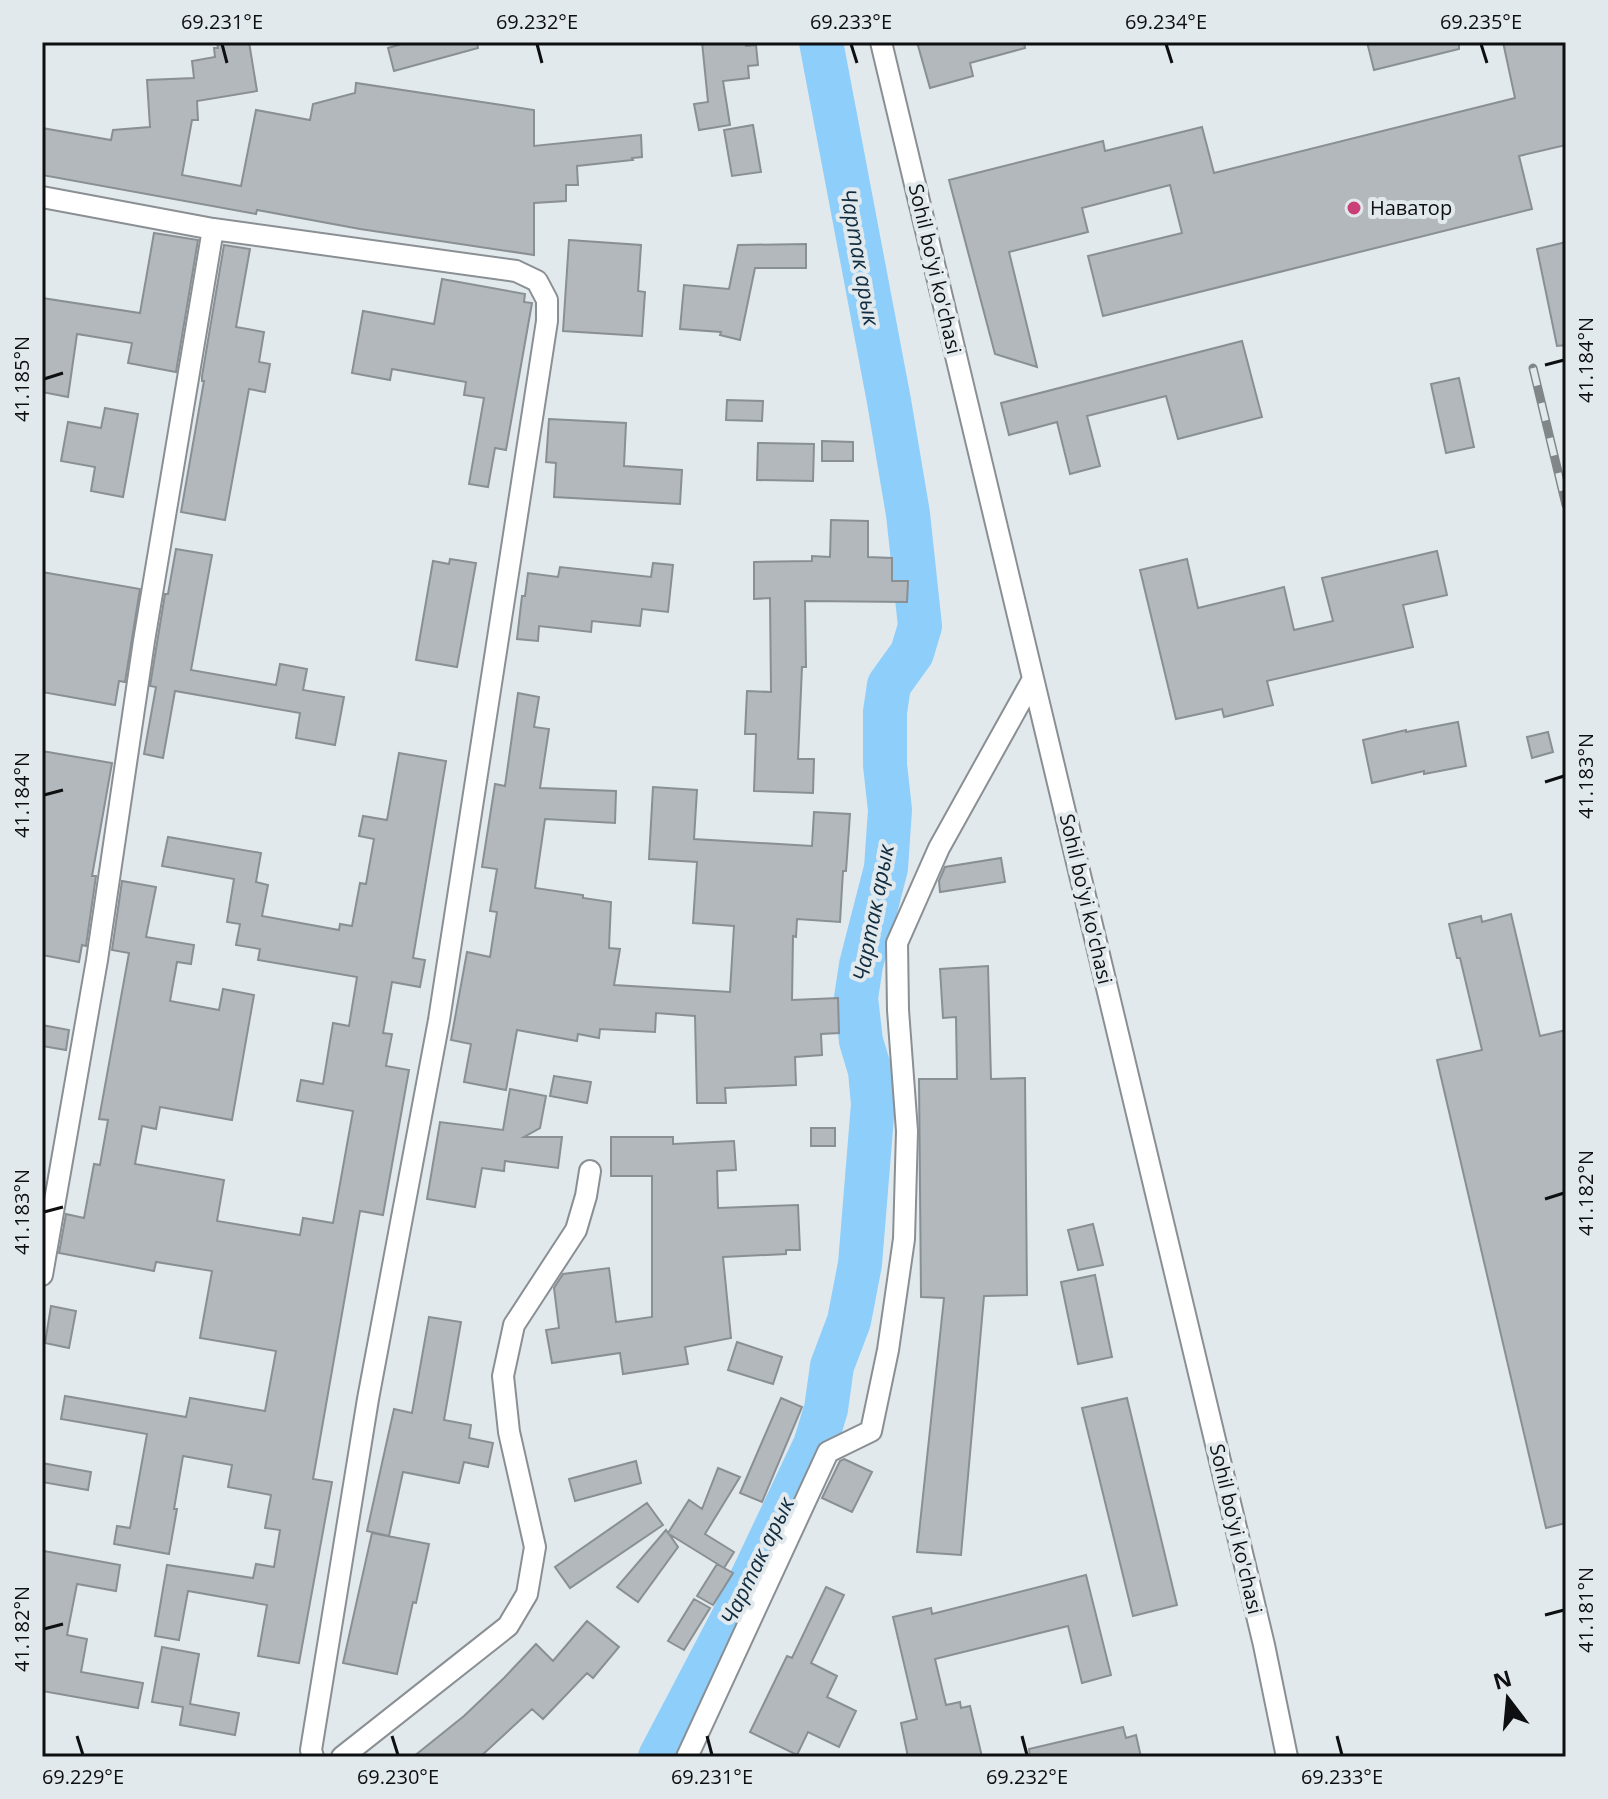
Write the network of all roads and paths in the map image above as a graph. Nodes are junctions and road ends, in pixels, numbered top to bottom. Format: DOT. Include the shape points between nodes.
graph roads {
  1 [pos="881,42"];
  2 [pos="42,197"];
  3 [pos="213,229"];
  4 [pos="1033,679"];
  5 [pos="590,1171"];
  6 [pos="42,1275"];
  7 [pos="313,1757"];
  8 [pos="342,1757"];
  9 [pos="687,1757"];
  10 [pos="1287,1757"];
  1 -- 4 [label="street, Sohil bo'yi ko'chasi"];
  2 -- 3 [label="street"];
  3 -- 6 [label="street"];
  3 -- 7 [label="street" via="516,271 537,281 547,300 439,1020 368,1399"];
  4 -- 9 [label="street" via="939,848 897,943 907,1131 904,1239 871,1431 828,1452"];
  4 -- 10 [label="street, Sohil bo'yi ko'chasi"];
  5 -- 8 [label="street" via="576,1230 514,1325 503,1376 509,1432 535,1547 527,1594 508,1626"];
}
